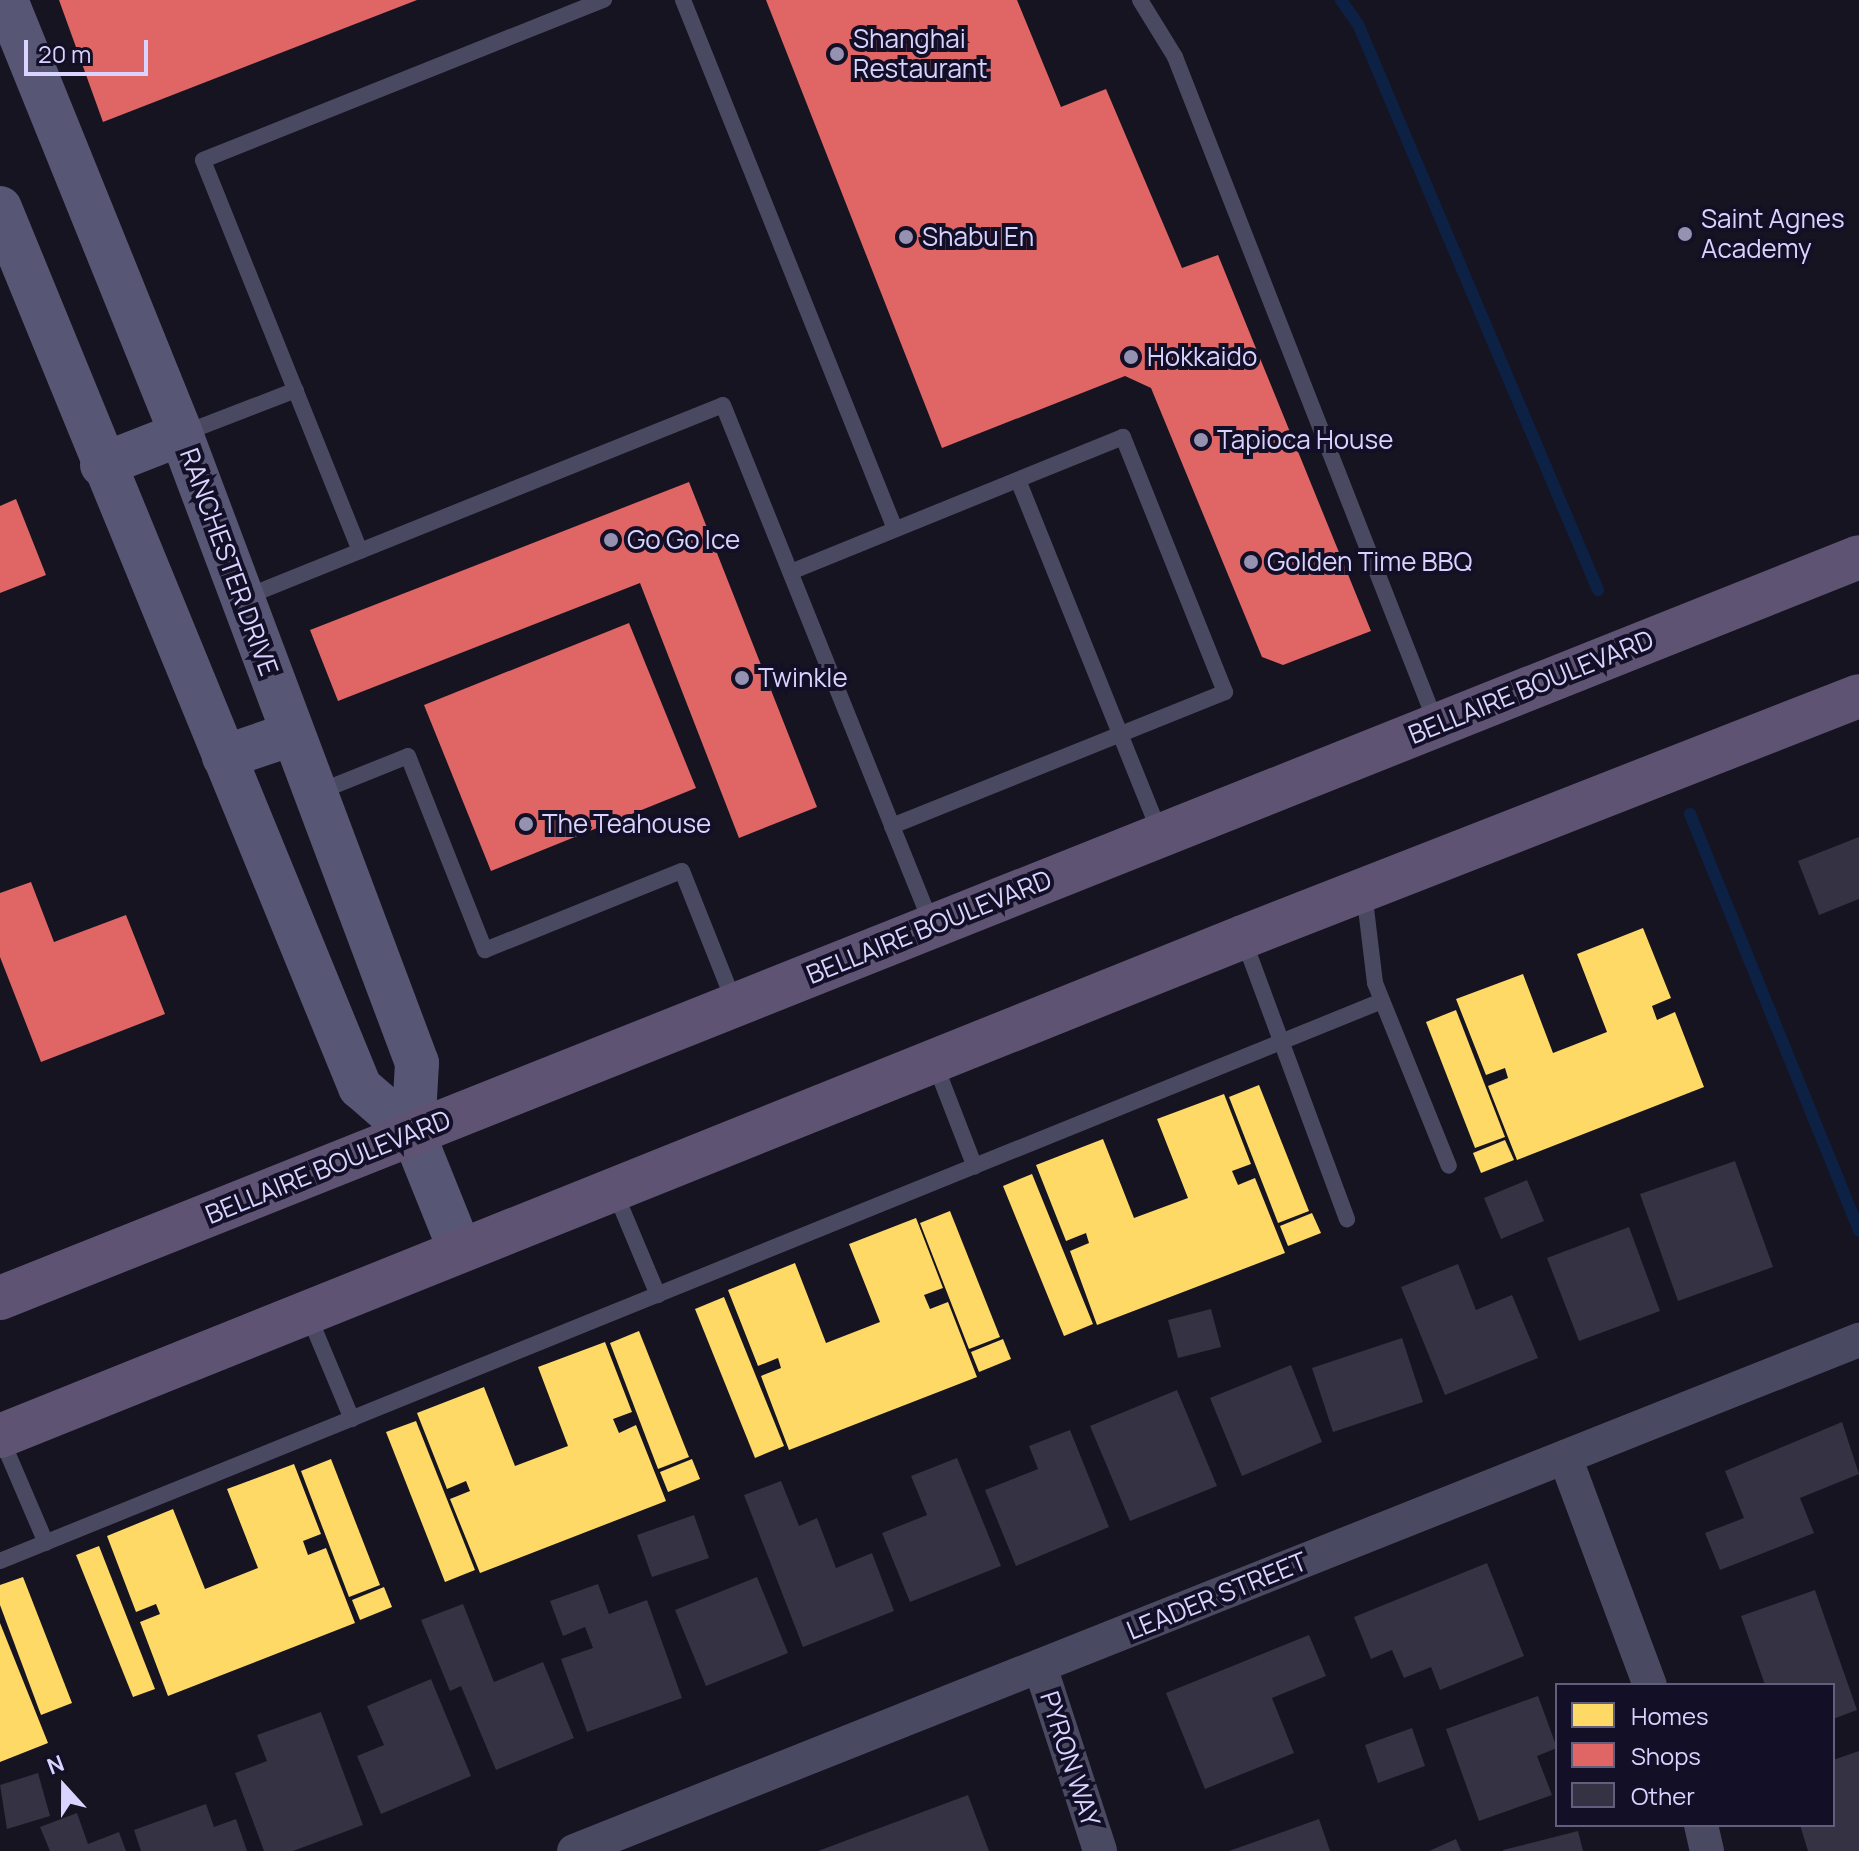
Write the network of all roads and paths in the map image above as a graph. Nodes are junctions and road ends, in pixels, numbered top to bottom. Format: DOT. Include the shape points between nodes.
graph roads {
  1 [pos="6,0"];
  2 [pos="604,0"];
  3 [pos="683,0"];
  4 [pos="1140,0"];
  5 [pos="0,208"];
  6 [pos="296,390"];
  7 [pos="181,434"];
  8 [pos="102,465"];
  9 [pos="1018,480"];
  10 [pos="895,529"];
  11 [pos="360,551"];
  12 [pos="1859,557"];
  13 [pos="790,572"];
  14 [pos="241,598"];
  15 [pos="1859,696"];
  16 [pos="1437,725"];
  17 [pos="292,734"];
  18 [pos="1118,737"];
  19 [pos="224,757"];
  20 [pos="315,793"];
  21 [pos="892,826"];
  22 [pos="1160,833"];
  23 [pos="1363,890"];
  24 [pos="933,926"];
  25 [pos="1243,937"];
  26 [pos="1382,1001"];
  27 [pos="736,1005"];
  28 [pos="1281,1044"];
  29 [pos="934,1061"];
  30 [pos="413,1133"];
  31 [pos="1449,1166"];
  32 [pos="975,1167"];
  33 [pos="613,1189"];
  34 [pos="1347,1219"];
  35 [pos="460,1250"];
  36 [pos="658,1295"];
  37 [pos="0,1298"];
  38 [pos="307,1312"];
  39 [pos="1859,1340"];
  40 [pos="352,1419"];
  41 [pos="0,1436"];
  42 [pos="1565,1457"];
  43 [pos="46,1543"];
  44 [pos="0,1561"];
  45 [pos="1040,1666"];
  46 [pos="1649,1683"];
  47 [pos="1701,1827"];
  48 [pos="574,1851"];
  49 [pos="1100,1851"];
  50 [pos="1707,1851"];
  1 -- 7 [label="street, RANCHESTER DRIVE"];
  2 -- 6 [label="lane" via="203,160"];
  3 -- 10 [label="lane"];
  4 -- 16 [label="lane" via="1175,57"];
  5 -- 8 [label="street, RANCHESTER DRIVE"];
  6 -- 7 [label="lane"];
  6 -- 11 [label="lane"];
  7 -- 8 [label="street"];
  7 -- 14 [label="street, RANCHESTER DRIVE"];
  8 -- 19 [label="street, RANCHESTER DRIVE"];
  9 -- 10 [label="lane"];
  9 -- 18 [label="lane"];
  9 -- 18 [label="lane" via="1123,437 1225,692"];
  10 -- 13 [label="lane"];
  11 -- 13 [label="lane" via="723,405"];
  11 -- 14 [label="lane"];
  12 -- 16 [label="main road, BELLAIRE BOULEVARD"];
  13 -- 21 [label="lane"];
  14 -- 17 [label="street, RANCHESTER DRIVE"];
  15 -- 23 [label="main road"];
  16 -- 22 [label="main road, BELLAIRE BOULEVARD"];
  17 -- 19 [label="street"];
  17 -- 20 [label="street, RANCHESTER DRIVE"];
  18 -- 21 [label="lane"];
  18 -- 22 [label="lane"];
  19 -- 30 [label="street, RANCHESTER DRIVE" via="360,1087"];
  20 -- 27 [label="lane" via="408,756 485,950 682,871"];
  20 -- 30 [label="street, RANCHESTER DRIVE" via="417,1063"];
  21 -- 24 [label="lane"];
  22 -- 24 [label="main road, BELLAIRE BOULEVARD"];
  23 -- 25 [label="main road"];
  23 -- 26 [label="lane"];
  24 -- 27 [label="main road, BELLAIRE BOULEVARD"];
  25 -- 28 [label="lane"];
  25 -- 29 [label="main road"];
  26 -- 28 [label="lane"];
  26 -- 31 [label="lane"];
  27 -- 30 [label="main road, BELLAIRE BOULEVARD"];
  28 -- 32 [label="lane"];
  28 -- 34 [label="lane"];
  29 -- 32 [label="lane"];
  29 -- 33 [label="main road"];
  30 -- 35 [label="street, RANCHESTER DRIVE"];
  30 -- 37 [label="main road, BELLAIRE BOULEVARD"];
  32 -- 36 [label="lane"];
  33 -- 35 [label="main road"];
  33 -- 36 [label="lane"];
  35 -- 38 [label="main road"];
  36 -- 40 [label="lane"];
  38 -- 40 [label="lane"];
  38 -- 41 [label="main road"];
  39 -- 42 [label="street, LEADER STREET"];
  40 -- 43 [label="lane"];
  41 -- 43 [label="lane"];
  42 -- 45 [label="street, LEADER STREET"];
  42 -- 46 [label="street"];
  43 -- 44 [label="lane"];
  45 -- 48 [label="street, LEADER STREET"];
  45 -- 49 [label="street, PYRON WAY"];
  47 -- 50 [label="street"];
}
